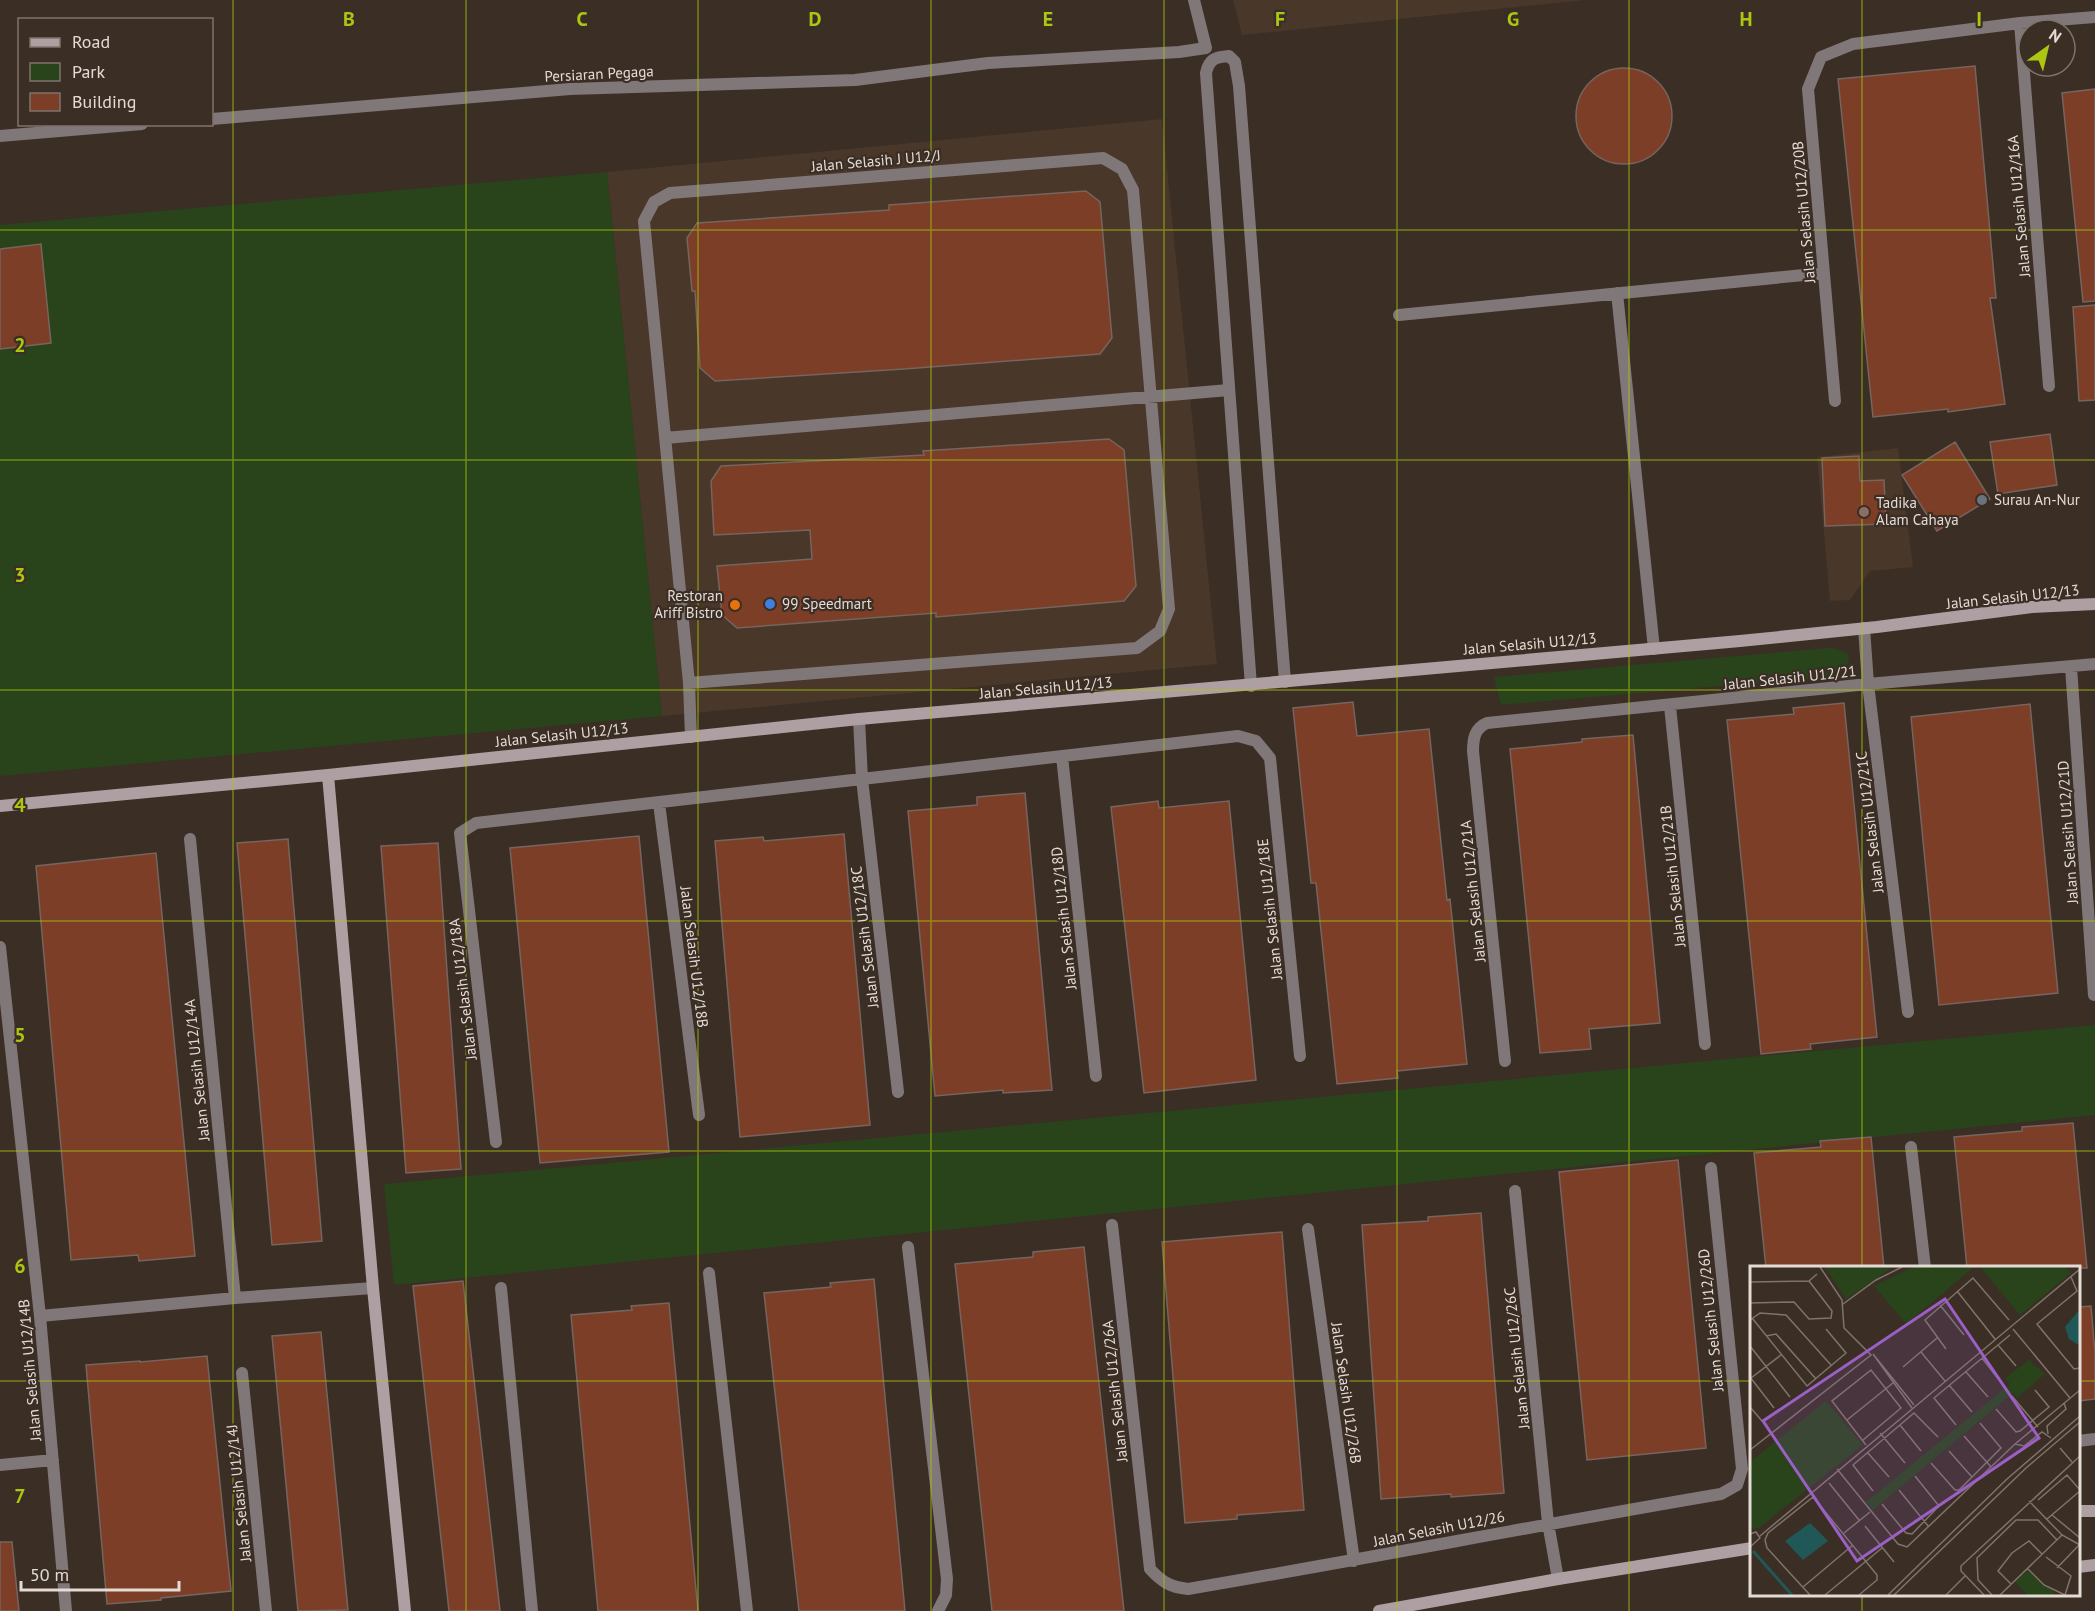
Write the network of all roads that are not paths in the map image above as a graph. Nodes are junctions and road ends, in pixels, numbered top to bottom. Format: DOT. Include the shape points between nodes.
graph roads {
  1 [pos="1194,0"];
  2 [pos="2095,17"];
  3 [pos="2077,18"];
  4 [pos="2017,23"];
  5 [pos="2024,78"];
  6 [pos="213,119"];
  7 [pos="118,126"];
  8 [pos="0,136"];
  9 [pos="1824,273"];
  10 [pos="1617,293"];
  11 [pos="1399,315"];
  12 [pos="2049,386"];
  13 [pos="1229,390"];
  14 [pos="1151,396"];
  15 [pos="1835,401"];
  16 [pos="665,438"];
  17 [pos="2095,604"];
  18 [pos="1864,628"];
  19 [pos="1654,649"];
  20 [pos="2095,664"];
  21 [pos="2071,667"];
  22 [pos="689,682"];
  23 [pos="1286,682"];
  24 [pos="1868,684"];
  25 [pos="1251,686"];
  26 [pos="1670,706"];
  27 [pos="859,719"];
  28 [pos="1487,723"];
  29 [pos="691,737"];
  30 [pos="1062,756"];
  31 [pos="328,775"];
  32 [pos="862,779"];
  33 [pos="659,802"];
  34 [pos="0,807"];
  35 [pos="190,839"];
  36 [pos="0,947"];
  37 [pos="2094,995"];
  38 [pos="1908,1012"];
  39 [pos="1705,1044"];
  40 [pos="1300,1056"];
  41 [pos="1505,1061"];
  42 [pos="1096,1076"];
  43 [pos="898,1092"];
  44 [pos="699,1115"];
  45 [pos="496,1142"];
  46 [pos="1911,1146"];
  47 [pos="1711,1168"];
  48 [pos="1515,1191"];
  49 [pos="1112,1225"];
  50 [pos="1308,1229"];
  51 [pos="909,1246"];
  52 [pos="1925,1266"];
  53 [pos="709,1273"];
  54 [pos="373,1288"];
  55 [pos="501,1288"];
  56 [pos="235,1298"];
  57 [pos="40,1316"];
  58 [pos="242,1373"];
  59 [pos="2095,1439"];
  60 [pos="2080,1441"];
  61 [pos="53,1460"];
  62 [pos="0,1465"];
  63 [pos="1742,1469"];
  64 [pos="1548,1523"];
  65 [pos="1750,1548"];
  66 [pos="1148,1555"];
  67 [pos="1354,1561"];
  68 [pos="2095,1565"];
  69 [pos="2080,1567"];
  70 [pos="1558,1579"];
  71 [pos="66,1611"];
  72 [pos="266,1611"];
  73 [pos="405,1611"];
  74 [pos="532,1611"];
  75 [pos="747,1611"];
  76 [pos="938,1611"];
  77 [pos="1380,1611"];
  1 -- 6 [label="street, Persiaran Pegaga" via="1206,48 1179,52 988,63 855,80 570,89"];
  2 -- 3 [label="street, Jalan Selasih U12/20B"];
  4 -- 9 [label="street, Jalan Selasih U12/20B" via="1853,44 1821,57 1808,89"];
  5 -- 12 [label="street, Jalan Selasih U12/16A"];
  7 -- 8 [label="street"];
  9 -- 10 [label="street"];
  9 -- 15 [label="street, Jalan Selasih U12/20B"];
  10 -- 11 [label="street"];
  10 -- 19 [label="street"];
  13 -- 14 [label="street"];
  13 -- 23 [label="street" via="1206,73 1214,57 1228,56 1235,62 1239,86"];
  13 -- 25 [label="street"];
  14 -- 16 [label="street"];
  14 -- 16 [label="street, Jalan Selasih J U12/J" via="1132,190 1122,169 1102,158 670,194 654,202 644,221"];
  14 -- 22 [label="street" via="1169,609 1160,631 1137,648"];
  16 -- 22 [label="street"];
  17 -- 18 [label="street, Jalan Selasih U12/13"];
  18 -- 19 [label="street, Jalan Selasih U12/13"];
  18 -- 24 [label="street, Jalan Selasih U12/21C"];
  19 -- 23 [label="street, Jalan Selasih U12/13"];
  20 -- 21 [label="street, Jalan Selasih U12/21"];
  21 -- 24 [label="street, Jalan Selasih U12/21"];
  21 -- 37 [label="street, Jalan Selasih U12/21D"];
  22 -- 29 [label="street"];
  23 -- 25 [label="street, Jalan Selasih U12/13"];
  24 -- 26 [label="street, Jalan Selasih U12/21"];
  24 -- 38 [label="street, Jalan Selasih U12/21C"];
  25 -- 27 [label="street, Jalan Selasih U12/13"];
  26 -- 28 [label="street, Jalan Selasih U12/21"];
  26 -- 39 [label="street, Jalan Selasih U12/21B"];
  27 -- 29 [label="street, Jalan Selasih U12/13"];
  27 -- 32 [label="street, Jalan Selasih U12/18C"];
  28 -- 41 [label="street, Jalan Selasih U12/21A" via="1479,726 1475,734 1473,751"];
  29 -- 31 [label="street, Jalan Selasih U12/13"];
  30 -- 32 [label="street"];
  30 -- 40 [label="street, Jalan Selasih U12/18E" via="1238,736 1256,741 1270,758"];
  30 -- 42 [label="street, Jalan Selasih U12/18D"];
  31 -- 34 [label="street, Jalan Selasih U12/13"];
  31 -- 54 [label="street"];
  32 -- 33 [label="street"];
  32 -- 43 [label="street, Jalan Selasih U12/18C"];
  33 -- 44 [label="street, Jalan Selasih U12/18B"];
  33 -- 45 [label="street, Jalan Selasih U12/18A" via="476,823 460,833"];
  35 -- 56 [label="street, Jalan Selasih U12/14A"];
  36 -- 57 [label="street, Jalan Selasih U12/14B"];
  46 -- 52 [label="street"];
  47 -- 63 [label="street, Jalan Selasih U12/26D"];
  48 -- 64 [label="street, Jalan Selasih U12/26C"];
  49 -- 66 [label="street, Jalan Selasih U12/26A"];
  50 -- 67 [label="street, Jalan Selasih U12/26B"];
  51 -- 76 [label="street" via="947,1579 946,1594"];
  53 -- 75 [label="street"];
  54 -- 56 [label="street"];
  54 -- 73 [label="street"];
  55 -- 74 [label="street"];
  56 -- 57 [label="street"];
  57 -- 61 [label="street, Jalan Selasih U12/14B"];
  58 -- 72 [label="street, Jalan Selasih U12/14J"];
  59 -- 60 [label="street"];
  61 -- 62 [label="street"];
  61 -- 71 [label="street, Jalan Selasih U12/14B"];
  63 -- 64 [label="street, Jalan Selasih U12/26" via="1737,1485 1721,1494"];
  64 -- 67 [label="street, Jalan Selasih U12/26"];
  64 -- 70 [label="street, Jalan Selasih U12/26C"];
  65 -- 70 [label="street"];
  66 -- 67 [label="street, Jalan Selasih U12/26" via="1150,1569 1160,1580 1188,1589"];
  68 -- 69 [label="street"];
  70 -- 77 [label="street"];
}
